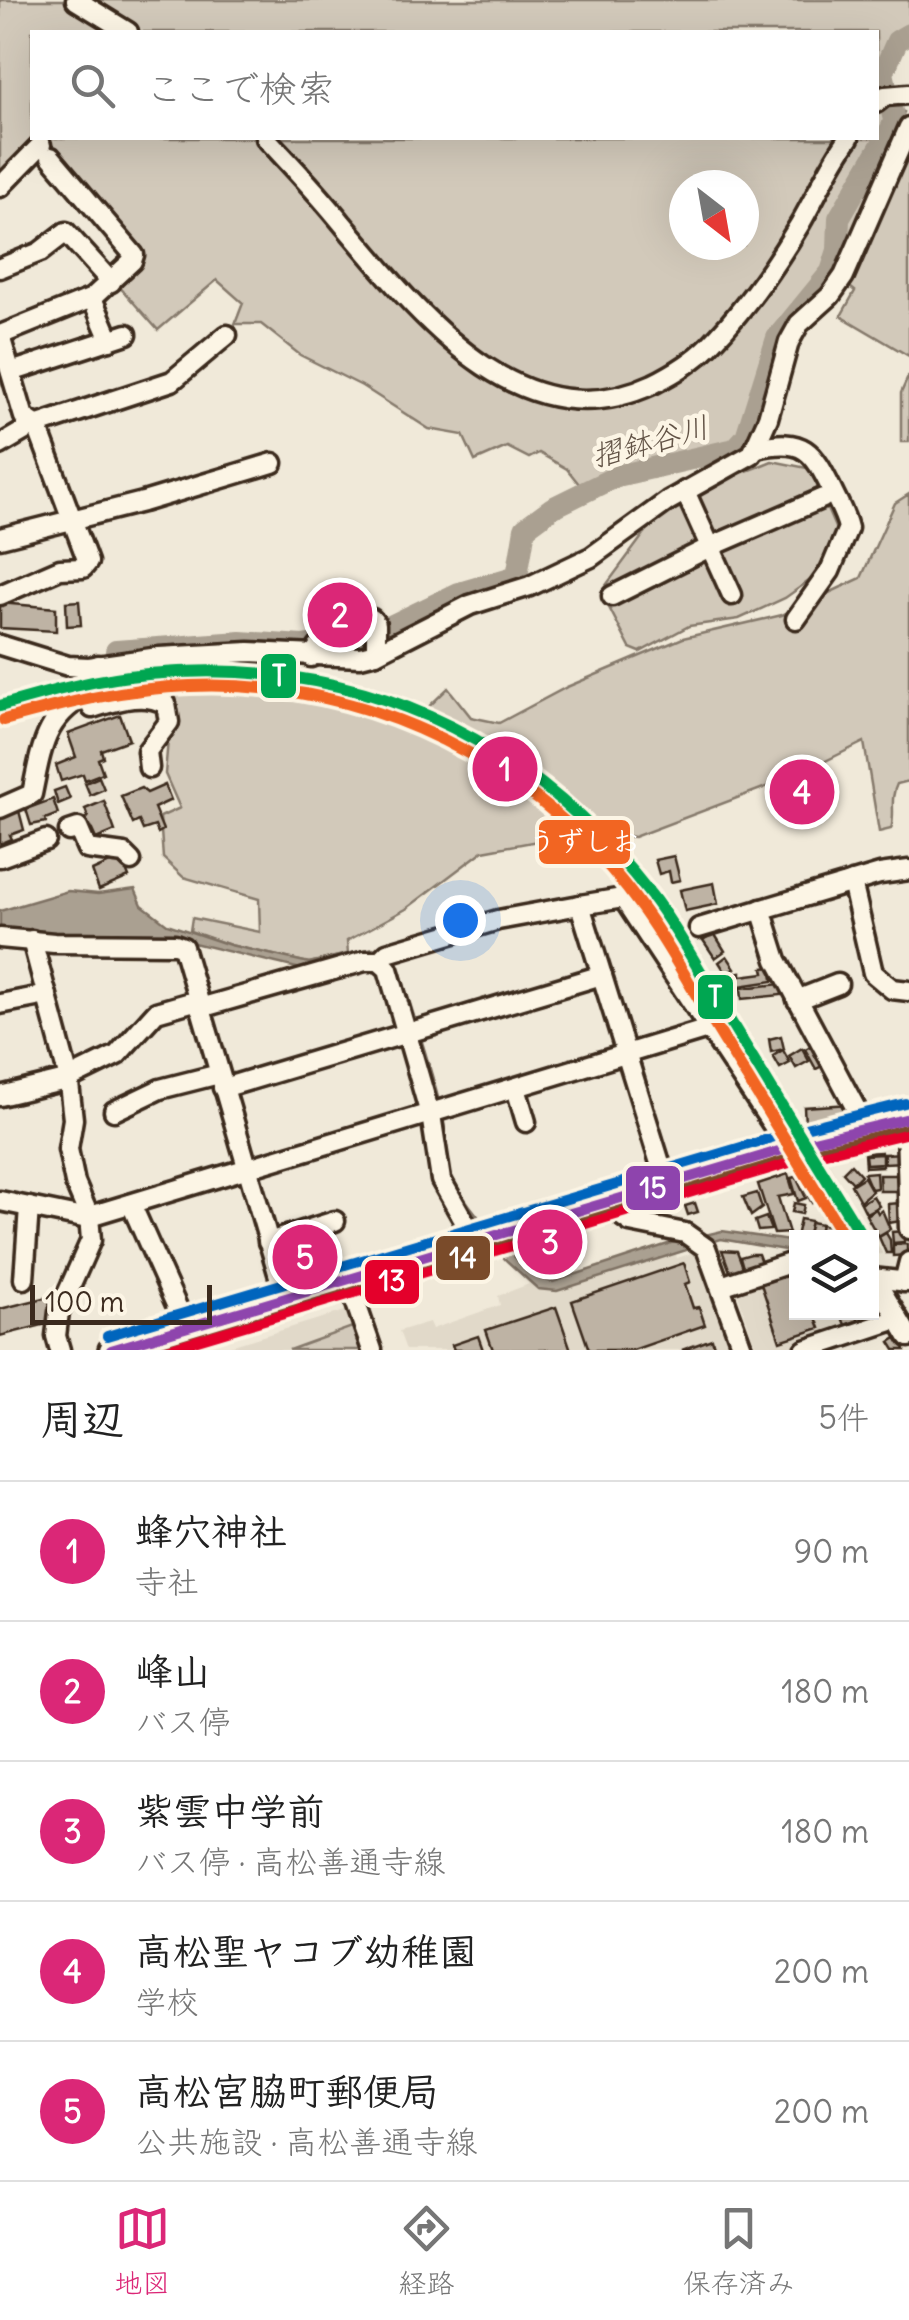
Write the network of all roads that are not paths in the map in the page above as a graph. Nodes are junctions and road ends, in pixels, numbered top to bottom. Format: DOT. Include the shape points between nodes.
graph roads {
  1 [pos="76,0"];
  2 [pos="125,30"];
  3 [pos="909,127"];
  4 [pos="268,140"];
  5 [pos="847,140"];
  6 [pos="0,187"];
  7 [pos="0,268"];
  8 [pos="111,282"];
  9 [pos="92,298"];
  10 [pos="227,335"];
  11 [pos="0,336"];
  12 [pos="6,369"];
  13 [pos="38,426"];
  14 [pos="0,445"];
  15 [pos="757,448"];
  16 [pos="273,463"];
  17 [pos="685,490"];
  18 [pos="822,498"];
  19 [pos="74,520"];
  20 [pos="0,538"];
  21 [pos="710,547"];
  22 [pos="0,595"];
  23 [pos="732,595"];
  24 [pos="612,596"];
  25 [pos="796,618"];
  26 [pos="0,645"];
  27 [pos="376,653"];
  28 [pos="311,657"];
  29 [pos="98,665"];
  30 [pos="94,691"];
  31 [pos="149,768"];
  32 [pos="0,808"];
  33 [pos="70,831"];
  34 [pos="46,840"];
  35 [pos="0,858"];
  36 [pos="131,860"];
  37 [pos="909,870"];
  38 [pos="852,882"];
  39 [pos="580,905"];
  40 [pos="761,909"];
  41 [pos="698,928"];
  42 [pos="0,938"];
  43 [pos="32,940"];
  44 [pos="382,958"];
  45 [pos="602,975"];
  46 [pos="838,984"];
  47 [pos="909,992"];
  48 [pos="47,995"];
  49 [pos="797,1000"];
  50 [pos="0,1004"];
  51 [pos="199,1004"];
  52 [pos="708,1029"];
  53 [pos="412,1032"];
  54 [pos="626,1054"];
  55 [pos="66,1080"];
  56 [pos="221,1081"];
  57 [pos="516,1088"];
  58 [pos="0,1096"];
  59 [pos="114,1112"];
  60 [pos="436,1112"];
  61 [pos="862,1120"];
  62 [pos="526,1122"];
  63 [pos="908,1125"];
  64 [pos="780,1136"];
  65 [pos="246,1169"];
  66 [pos="665,1179"];
  67 [pos="0,1201"];
  68 [pos="131,1204"];
  69 [pos="619,1205"];
  70 [pos="29,1207"];
  71 [pos="88,1216"];
  72 [pos="335,1220"];
  73 [pos="909,1229"];
  74 [pos="268,1242"];
  75 [pos="476,1242"];
  76 [pos="789,1263"];
  77 [pos="907,1274"];
  78 [pos="879,1277"];
  79 [pos="24,1279"];
  80 [pos="721,1286"];
  81 [pos="879,1288"];
  82 [pos="352,1292"];
  83 [pos="285,1297"];
  84 [pos="898,1319"];
  85 [pos="186,1327"];
  86 [pos="909,1337"];
  87 [pos="60,1350"];
  88 [pos="110,1350"];
  89 [pos="162,1350"];
  90 [pos="372,1350"];
  91 [pos="743,1350"];
  92 [pos="805,1350"];
  1 -- 2 [label="street"];
  3 -- 15 [label="street" via="844,276 789,342"];
  4 -- 5 [label="street" via="392,282 459,347 523,388 578,402 637,391 710,346 784,252"];
  6 -- 8 [label="street" via="46,151 134,255"];
  7 -- 8 [label="street" via="40,252 66,232"];
  8 -- 9 [label="street"];
  9 -- 11 [label="street"];
  9 -- 12 [label="street" via="119,337"];
  10 -- 13 [label="street" via="172,381"];
  11 -- 12 [label="street"];
  12 -- 13 [label="street" via="24,417"];
  13 -- 14 [label="street"];
  13 -- 19 [label="street"];
  15 -- 17 [label="street"];
  15 -- 25 [label="street" via="780,442 820,462 848,528 830,571"];
  16 -- 19 [label="street"];
  17 -- 21 [label="street"];
  17 -- 27 [label="street" via="576,564 470,605"];
  18 -- 21 [label="street"];
  19 -- 20 [label="street"];
  19 -- 22 [label="street" via="88,562 83,568 60,569"];
  21 -- 23 [label="street"];
  21 -- 24 [label="street"];
  26 -- 29 [label="street" via="68,666"];
  27 -- 28 [label="street"];
  27 -- 28 [label="street" via="376,624 363,618 331,632"];
  28 -- 29 [label="street" via="248,652"];
  29 -- 30 [label="street"];
  30 -- 31 [label="street" via="92,708 139,698 166,704 168,722 147,751"];
  30 -- 32 [label="street" via="52,722 32,794"];
  33 -- 36 [label="street" via="78,828 87,849"];
  34 -- 35 [label="street"];
  37 -- 38 [label="street"];
  38 -- 40 [label="street"];
  38 -- 47 [label="street" via="873,973 892,989"];
  39 -- 44 [label="street" via="498,920"];
  39 -- 45 [label="street"];
  39 -- 52 [label="street" via="623,898"];
  40 -- 41 [label="street"];
  40 -- 49 [label="street"];
  42 -- 43 [label="street"];
  43 -- 48 [label="street"];
  43 -- 51 [label="street" via="175,944 182,947"];
  44 -- 51 [label="street"];
  44 -- 53 [label="street"];
  45 -- 53 [label="street"];
  45 -- 54 [label="street"];
  46 -- 49 [label="street"];
  48 -- 50 [label="street"];
  48 -- 55 [label="street"];
  49 -- 61 [label="street"];
  51 -- 55 [label="street" via="156,1012 117,1056"];
  51 -- 56 [label="street"];
  52 -- 54 [label="street"];
  52 -- 64 [label="street"];
  53 -- 56 [label="street"];
  53 -- 60 [label="street"];
  54 -- 57 [label="street"];
  54 -- 66 [label="street"];
  55 -- 58 [label="street"];
  55 -- 71 [label="street" via="73,1119 68,1149"];
  56 -- 59 [label="street" via="160,1088"];
  56 -- 65 [label="street"];
  57 -- 60 [label="street"];
  57 -- 62 [label="street"];
  60 -- 65 [label="street"];
  60 -- 75 [label="street" via="441,1180"];
  63 -- 69 [label="main road" via="809,1142"];
  63 -- 73 [label="street"];
  65 -- 68 [label="street"];
  65 -- 74 [label="street"];
  67 -- 70 [label="street"];
  68 -- 71 [label="street"];
  68 -- 85 [label="street"];
  69 -- 75 [label="main road"];
  69 -- 80 [label="street" via="630,1222 699,1240"];
  69 -- 82 [label="main road"];
  70 -- 71 [label="street"];
  70 -- 79 [label="street"];
  71 -- 87 [label="street" via="91,1240 59,1312"];
  72 -- 74 [label="street"];
  74 -- 83 [label="street"];
  75 -- 83 [label="main road"];
  76 -- 80 [label="street"];
  77 -- 78 [label="street"];
  80 -- 91 [label="street"];
  81 -- 84 [label="street"];
  82 -- 89 [label="main road"];
  82 -- 90 [label="street"];
  83 -- 85 [label="main road"];
  84 -- 86 [label="street"];
  84 -- 92 [label="street"];
  85 -- 88 [label="main road"];
}
